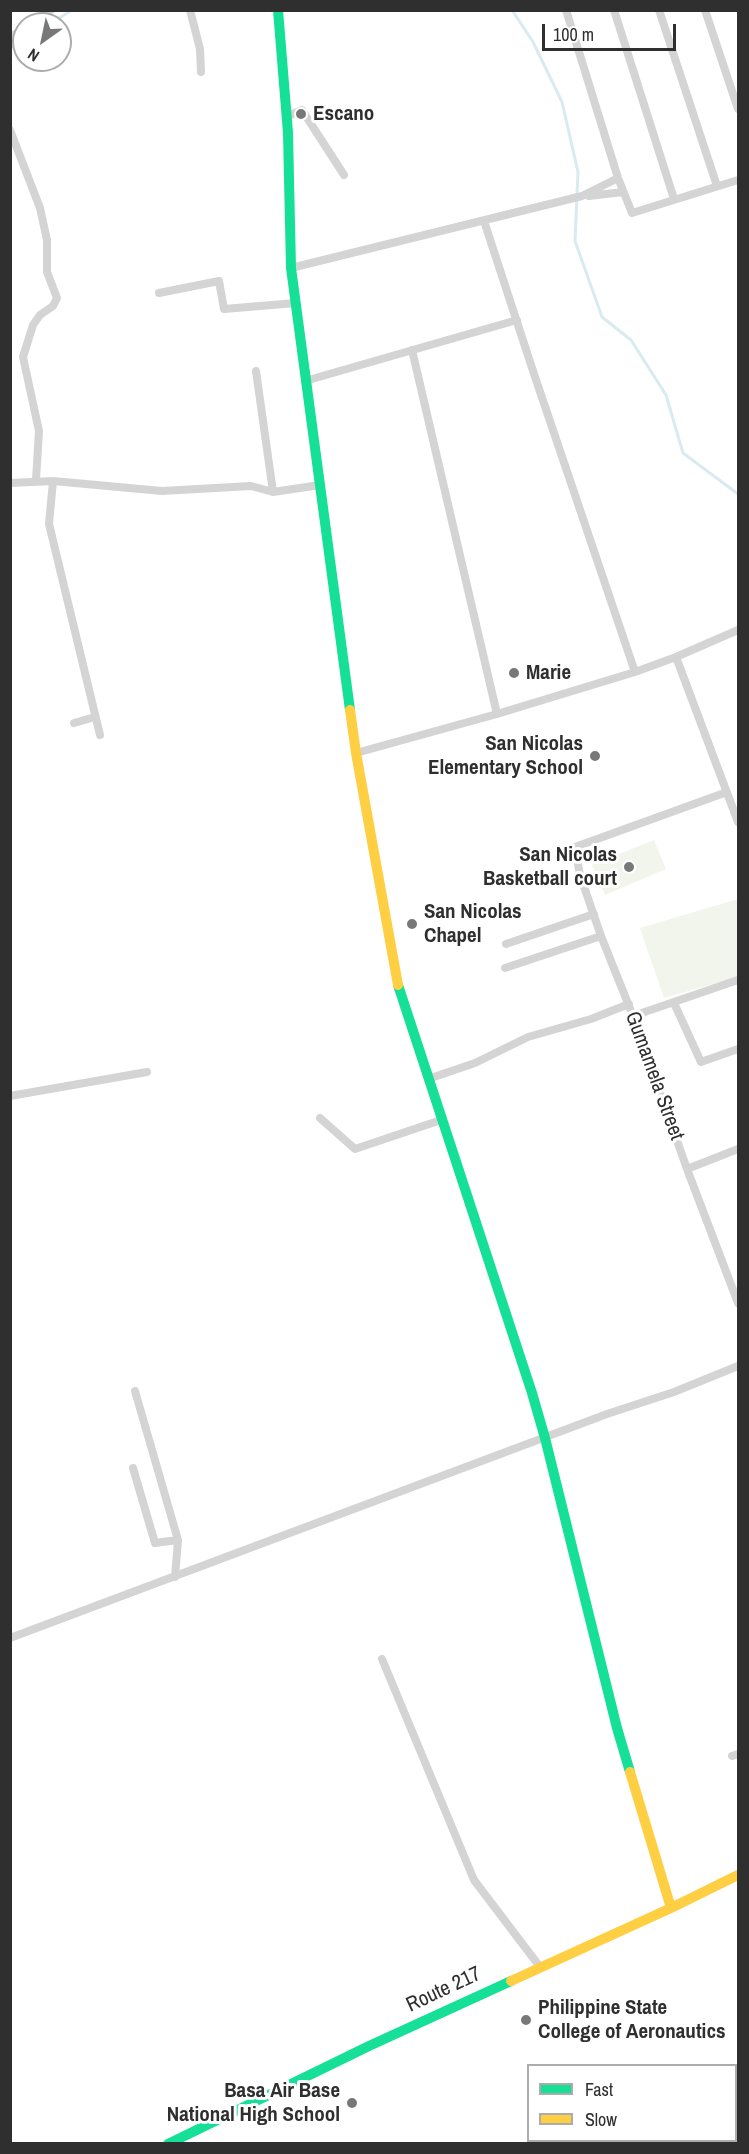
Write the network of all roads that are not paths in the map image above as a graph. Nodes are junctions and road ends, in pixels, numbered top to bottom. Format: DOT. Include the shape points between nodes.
graph roads {
  1 [pos="190,10"];
  2 [pos="278,10"];
  3 [pos="566,10"];
  4 [pos="614,10"];
  5 [pos="659,10"];
  6 [pos="705,10"];
  7 [pos="201,72"];
  8 [pos="738,110"];
  9 [pos="286,117"];
  10 [pos="10,130"];
  11 [pos="344,175"];
  12 [pos="618,178"];
  13 [pos="738,180"];
  14 [pos="717,186"];
  15 [pos="623,192"];
  16 [pos="582,196"];
  17 [pos="674,199"];
  18 [pos="484,221"];
  19 [pos="291,268"];
  20 [pos="159,293"];
  21 [pos="296,303"];
  22 [pos="517,320"];
  23 [pos="412,350"];
  24 [pos="256,371"];
  25 [pos="305,381"];
  26 [pos="36,480"];
  27 [pos="53,481"];
  28 [pos="10,483"];
  29 [pos="320,485"];
  30 [pos="273,492"];
  31 [pos="738,630"];
  32 [pos="676,657"];
  33 [pos="635,672"];
  34 [pos="496,714"];
  35 [pos="94,717"];
  36 [pos="74,723"];
  37 [pos="100,735"];
  38 [pos="356,753"];
  39 [pos="728,792"];
  40 [pos="738,822"];
  41 [pos="594,914"];
  42 [pos="601,936"];
  43 [pos="506,944"];
  44 [pos="505,968"];
  45 [pos="738,980"];
  46 [pos="674,1003"];
  47 [pos="629,1004"];
  48 [pos="633,1016"];
  49 [pos="738,1049"];
  50 [pos="147,1072"];
  51 [pos="428,1079"];
  52 [pos="10,1096"];
  53 [pos="320,1118"];
  54 [pos="441,1120"];
  55 [pos="738,1149"];
  56 [pos="687,1169"];
  57 [pos="738,1303"];
  58 [pos="738,1366"];
  59 [pos="135,1391"];
  60 [pos="545,1438"];
  61 [pos="133,1468"];
  62 [pos="178,1540"];
  63 [pos="175,1577"];
  64 [pos="10,1638"];
  65 [pos="382,1659"];
  66 [pos="738,1875"];
  67 [pos="671,1908"];
  68 [pos="540,1967"];
  69 [pos="168,2144"];
  1 -- 7 [label="street" via="200,49"];
  2 -- 9 [label="street"];
  3 -- 12 [label="street"];
  4 -- 17 [label="street"];
  5 -- 14 [label="street"];
  6 -- 8 [label="street"];
  9 -- 11 [label="street" via="302,110"];
  9 -- 19 [label="street"];
  10 -- 26 [label="street" via="40,208 48,240 47,272 57,298 33,325 23,357 39,431"];
  12 -- 15 [label="street"];
  12 -- 16 [label="street"];
  13 -- 14 [label="street"];
  14 -- 17 [label="street"];
  15 -- 16 [label="street"];
  15 -- 17 [label="street" via="632,213"];
  16 -- 18 [label="street"];
  18 -- 19 [label="street"];
  18 -- 22 [label="street"];
  19 -- 21 [label="street"];
  20 -- 21 [label="street" via="219,281 224,309"];
  21 -- 25 [label="street"];
  22 -- 23 [label="street"];
  22 -- 33 [label="street"];
  23 -- 25 [label="street"];
  23 -- 34 [label="street"];
  24 -- 30 [label="street"];
  25 -- 29 [label="street"];
  26 -- 27 [label="street"];
  26 -- 28 [label="street"];
  27 -- 30 [label="street" via="162,491 250,486"];
  27 -- 35 [label="street" via="49,524"];
  29 -- 30 [label="street"];
  29 -- 38 [label="street"];
  31 -- 32 [label="street"];
  32 -- 33 [label="street"];
  32 -- 39 [label="street"];
  33 -- 34 [label="street"];
  34 -- 38 [label="street"];
  35 -- 36 [label="street"];
  35 -- 37 [label="street"];
  38 -- 51 [label="street" via="397,982"];
  39 -- 40 [label="street"];
  39 -- 41 [label="street, Gumamela Street" via="575,847"];
  41 -- 42 [label="street, Gumamela Street"];
  41 -- 43 [label="street"];
  42 -- 44 [label="street"];
  42 -- 47 [label="street, Gumamela Street"];
  45 -- 46 [label="street"];
  46 -- 48 [label="street"];
  46 -- 49 [label="street" via="701,1062"];
  47 -- 48 [label="street, Gumamela Street"];
  47 -- 51 [label="street" via="528,1037 475,1063"];
  48 -- 56 [label="street, Gumamela Street"];
  50 -- 52 [label="street"];
  51 -- 54 [label="street"];
  53 -- 54 [label="street" via="355,1149"];
  54 -- 60 [label="street"];
  55 -- 56 [label="street"];
  56 -- 57 [label="street, Gumamela Street"];
  58 -- 60 [label="street"];
  59 -- 62 [label="street"];
  60 -- 63 [label="street"];
  60 -- 67 [label="street" via="617,1728"];
  61 -- 62 [label="street" via="155,1543"];
  62 -- 63 [label="street"];
  63 -- 64 [label="street"];
  65 -- 68 [label="street" via="474,1880"];
  66 -- 67 [label="street, Route 217"];
  67 -- 68 [label="street, Route 217"];
  68 -- 69 [label="street, Route 217"];
}
